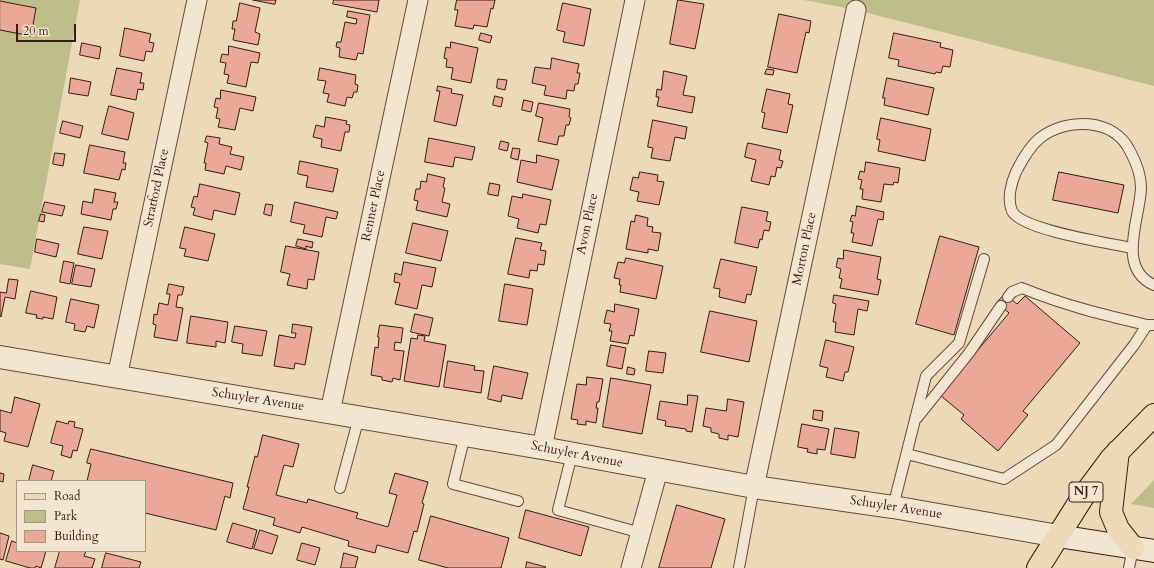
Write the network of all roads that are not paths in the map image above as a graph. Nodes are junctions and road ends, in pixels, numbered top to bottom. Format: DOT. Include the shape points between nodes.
graph roads {
  1 [pos="197,0"];
  2 [pos="418,0"];
  3 [pos="635,0"];
  4 [pos="856,10"];
  5 [pos="1132,248"];
  6 [pos="984,259"];
  7 [pos="1154,285"];
  8 [pos="1008,297"];
  9 [pos="1000,306"];
  10 [pos="1150,325"];
  11 [pos="1154,333"];
  12 [pos="0,357"];
  13 [pos="117,377"];
  14 [pos="330,412"];
  15 [pos="359,417"];
  16 [pos="1153,417"];
  17 [pos="914,422"];
  18 [pos="465,435"];
  19 [pos="542,448"];
  20 [pos="1118,451"];
  21 [pos="572,454"];
  22 [pos="907,454"];
  23 [pos="658,470"];
  24 [pos="754,487"];
  25 [pos="340,488"];
  26 [pos="518,501"];
  27 [pos="893,507"];
  28 [pos="641,533"];
  29 [pos="1058,536"];
  30 [pos="1154,551"];
  31 [pos="1131,558"];
  32 [pos="631,568"];
  33 [pos="739,568"];
  34 [pos="1038,568"];
  1 -- 13 [label="street, Stratford Place"];
  2 -- 14 [label="street, Renner Place"];
  3 -- 19 [label="street, Avon Place"];
  4 -- 24 [label="street, Morton Place"];
  5 -- 5 [label="lane" via="1141,187 1135,162 1125,142 1108,128 1096,125 1073,124 1050,131 1040,138 1024,159 1010,192 1012,210 1017,217 1046,229"];
  5 -- 7 [label="lane" via="1135,266 1140,275"];
  6 -- 17 [label="lane" via="959,342 926,376"];
  8 -- 10 [label="lane" via="1012,292 1022,288 1093,313"];
  9 -- 17 [label="lane" via="969,353"];
  10 -- 11 [label="lane"];
  10 -- 22 [label="lane" via="1056,445 1004,479"];
  12 -- 13 [label="street, Schuyler Avenue"];
  13 -- 14 [label="street, Schuyler Avenue"];
  14 -- 15 [label="street, Schuyler Avenue"];
  15 -- 18 [label="street, Schuyler Avenue"];
  15 -- 25 [label="lane"];
  16 -- 20 [label="main road, NJ 7"];
  17 -- 22 [label="lane"];
  18 -- 19 [label="street, Schuyler Avenue"];
  18 -- 26 [label="lane" via="453,484"];
  19 -- 21 [label="street, Schuyler Avenue"];
  20 -- 29 [label="main road, NJ 7" via="1082,498"];
  20 -- 31 [label="main road" via="1111,512"];
  21 -- 23 [label="street, Schuyler Avenue"];
  21 -- 28 [label="lane" via="558,510"];
  22 -- 27 [label="lane"];
  23 -- 24 [label="street, Schuyler Avenue"];
  23 -- 28 [label="street"];
  24 -- 27 [label="street, Schuyler Avenue"];
  24 -- 33 [label="lane"];
  27 -- 29 [label="street, Schuyler Avenue"];
  28 -- 32 [label="street"];
  29 -- 31 [label="street, Schuyler Avenue"];
  29 -- 34 [label="main road, NJ 7"];
  30 -- 31 [label="street, Schuyler Avenue"];
}
